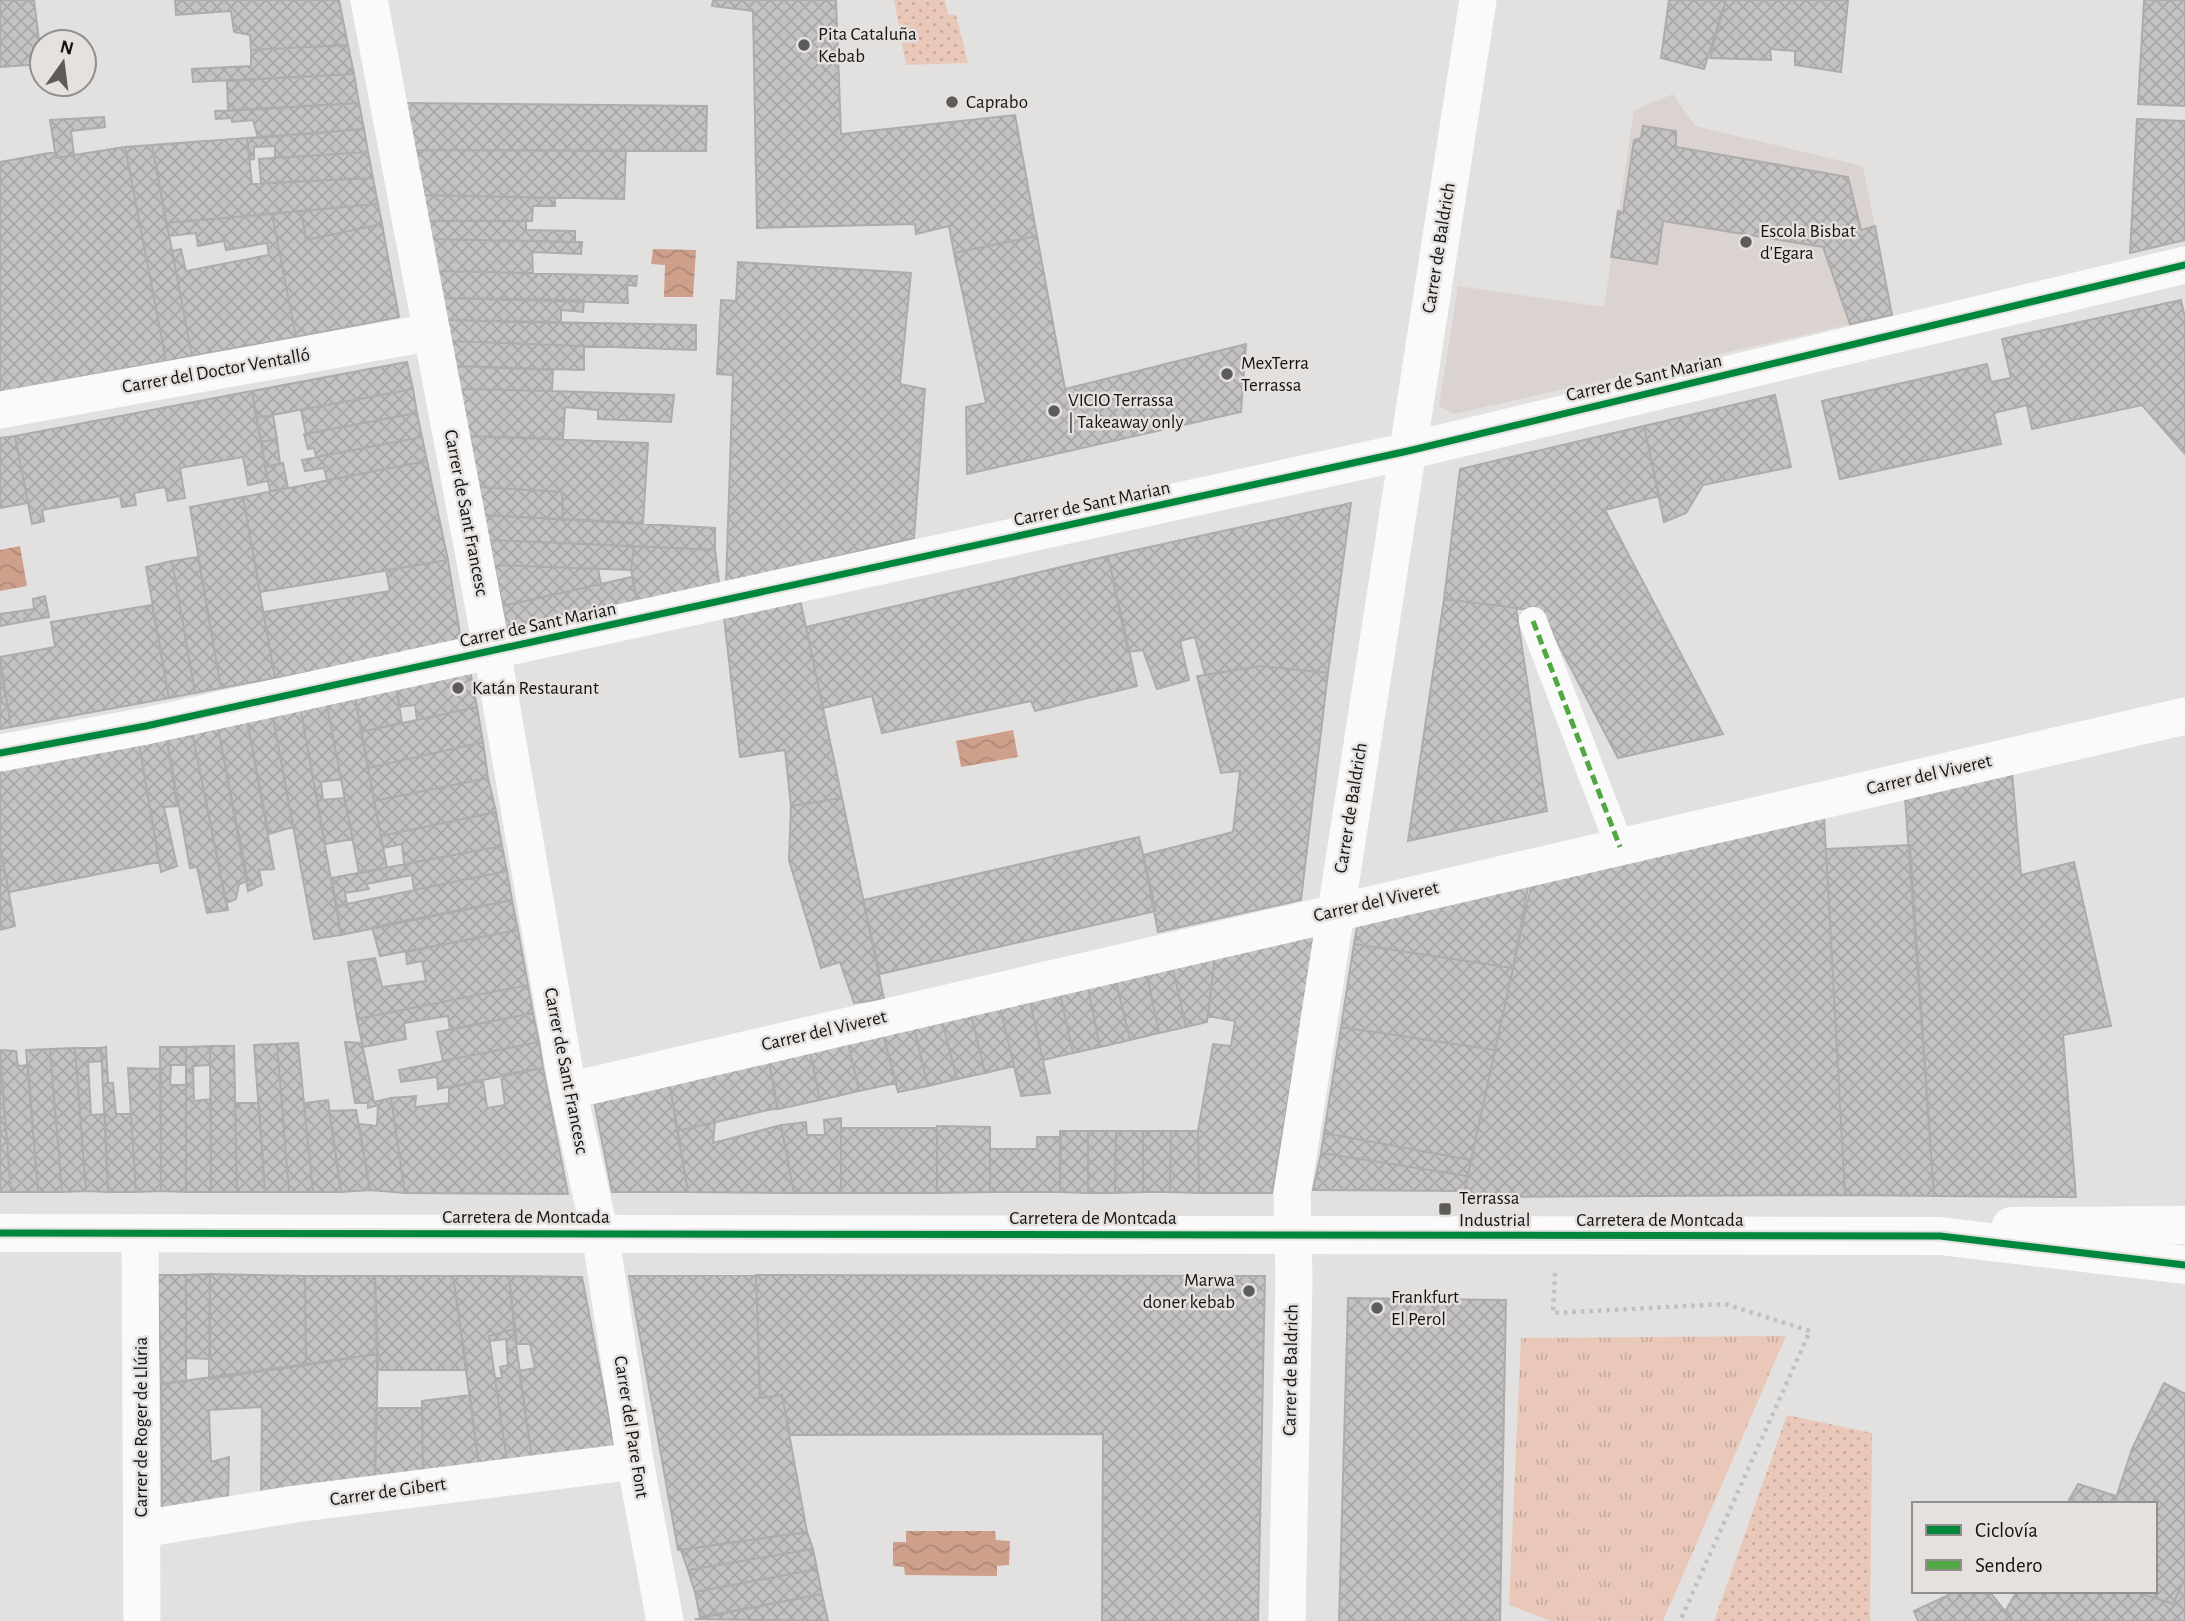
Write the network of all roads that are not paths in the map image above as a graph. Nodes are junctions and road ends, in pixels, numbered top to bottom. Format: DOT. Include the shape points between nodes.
graph roads {
  1 [pos="369,0"];
  2 [pos="1478,0"];
  3 [pos="2185,265"];
  4 [pos="432,332"];
  5 [pos="0,410"];
  6 [pos="1408,451"];
  7 [pos="1533,621"];
  8 [pos="492,651"];
  9 [pos="2185,716"];
  10 [pos="0,753"];
  11 [pos="1620,846"];
  12 [pos="1335,912"];
  13 [pos="568,1091"];
  14 [pos="2185,1225"];
  15 [pos="0,1233"];
  16 [pos="140,1233"];
  17 [pos="600,1233"];
  18 [pos="1293,1234"];
  19 [pos="1940,1236"];
  20 [pos="2185,1265"];
  21 [pos="635,1461"];
  22 [pos="142,1529"];
  23 [pos="142,1621"];
  24 [pos="665,1621"];
  25 [pos="1287,1621"];
  1 -- 4 [label="street, Carrer de Sant Francesc"];
  2 -- 6 [label="street, Carrer de Baldrich"];
  3 -- 6 [label="street, Carrer de Sant Marian"];
  4 -- 5 [label="street, Carrer del Doctor Ventalló"];
  4 -- 8 [label="street, Carrer de Sant Francesc"];
  6 -- 8 [label="street, Carrer de Sant Marian"];
  6 -- 12 [label="street, Carrer de Baldrich"];
  7 -- 11 [label="street"];
  8 -- 10 [label="street, Carrer de Sant Marian"];
  8 -- 13 [label="street, Carrer de Sant Francesc"];
  9 -- 11 [label="street, Carrer del Viveret"];
  11 -- 12 [label="street, Carrer del Viveret"];
  12 -- 13 [label="street, Carrer del Viveret"];
  12 -- 18 [label="street, Carrer de Baldrich" via="1292,1194"];
  13 -- 17 [label="street, Carrer de Sant Francesc"];
  14 -- 19 [label="street, Carretera de Montcada" via="2005,1226"];
  15 -- 16 [label="street, Carretera de Montcada"];
  16 -- 17 [label="street, Carretera de Montcada"];
  16 -- 22 [label="street, Carrer de Roger de Llúria"];
  17 -- 18 [label="street, Carretera de Montcada"];
  17 -- 21 [label="street, Carrer del Pare Font"];
  18 -- 19 [label="street, Carretera de Montcada"];
  18 -- 25 [label="street, Carrer de Baldrich"];
  19 -- 20 [label="street, Carretera de Montcada"];
  21 -- 22 [label="street, Carrer de Gibert" via="295,1504"];
  21 -- 24 [label="street, Carrer del Pare Font"];
  22 -- 23 [label="street, Carrer de Roger de Llúria"];
}
